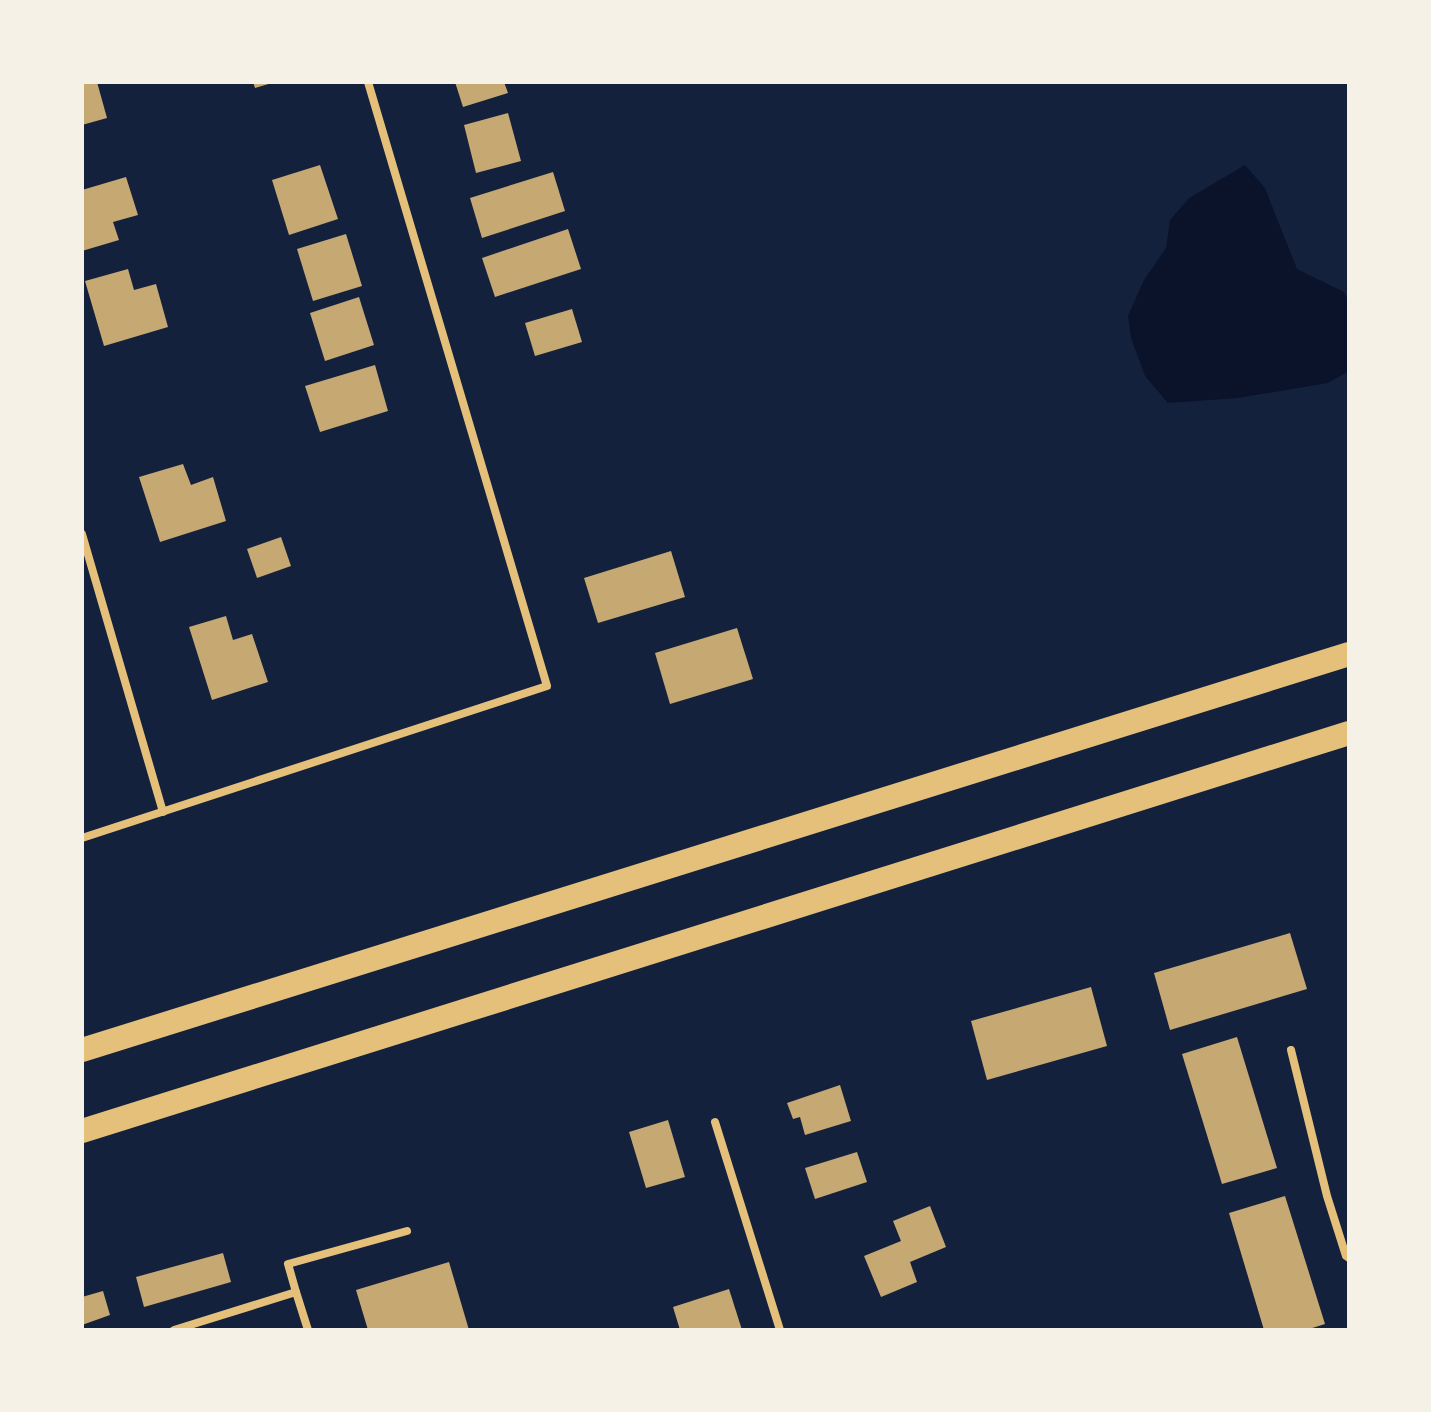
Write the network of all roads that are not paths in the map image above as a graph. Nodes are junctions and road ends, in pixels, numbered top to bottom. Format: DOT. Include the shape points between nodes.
graph roads {
  1 [pos="368,82"];
  2 [pos="82,534"];
  3 [pos="1349,654"];
  4 [pos="1349,733"];
  5 [pos="163,812"];
  6 [pos="82,838"];
  7 [pos="82,1050"];
  8 [pos="1291,1050"];
  9 [pos="715,1122"];
  10 [pos="82,1131"];
  11 [pos="407,1231"];
  12 [pos="1349,1258"];
  13 [pos="296,1292"];
  14 [pos="203,1326"];
  15 [pos="174,1330"];
  16 [pos="308,1330"];
  17 [pos="780,1330"];
  1 -- 5 [label="street" via="547,686"];
  2 -- 5 [label="street"];
  3 -- 7 [label="highway"];
  4 -- 10 [label="highway"];
  5 -- 6 [label="street"];
  8 -- 12 [label="street" via="1327,1196"];
  9 -- 17 [label="street"];
  11 -- 13 [label="street" via="288,1264"];
  13 -- 14 [label="street"];
  13 -- 16 [label="street"];
  14 -- 15 [label="street"];
}
